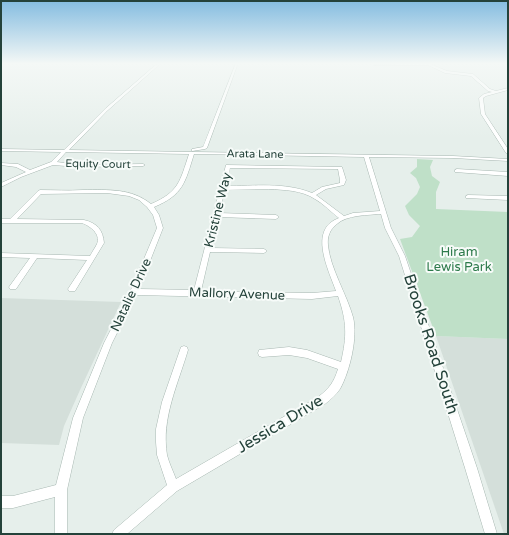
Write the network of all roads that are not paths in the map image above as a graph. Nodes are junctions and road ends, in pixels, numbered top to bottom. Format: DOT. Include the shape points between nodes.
graph roads {
  1 [pos="131,88"];
  2 [pos="228,88"];
  3 [pos="487,88"];
  4 [pos="508,89"];
  5 [pos="496,92"];
  6 [pos="1,150"];
  7 [pos="64,151"];
  8 [pos="165,152"];
  9 [pos="192,153"];
  10 [pos="508,153"];
  11 [pos="366,156"];
  12 [pos="508,160"];
  13 [pos="53,163"];
  14 [pos="1,164"];
  15 [pos="143,165"];
  16 [pos="457,171"];
  17 [pos="30,172"];
  18 [pos="508,174"];
  19 [pos="1,185"];
  20 [pos="223,188"];
  21 [pos="312,195"];
  22 [pos="468,197"];
  23 [pos="508,198"];
  24 [pos="150,207"];
  25 [pos="383,212"];
  26 [pos="217,215"];
  27 [pos="276,217"];
  28 [pos="342,217"];
  29 [pos="1,221"];
  30 [pos="12,222"];
  31 [pos="208,250"];
  32 [pos="264,251"];
  33 [pos="1,255"];
  34 [pos="35,256"];
  35 [pos="92,258"];
  36 [pos="13,287"];
  37 [pos="72,288"];
  38 [pos="134,292"];
  39 [pos="197,292"];
  40 [pos="340,293"];
  41 [pos="184,350"];
  42 [pos="262,353"];
  43 [pos="343,367"];
  44 [pos="173,487"];
  45 [pos="61,490"];
  46 [pos="1,502"];
  47 [pos="61,534"];
  48 [pos="118,534"];
  49 [pos="491,534"];
  1 -- 7 [label="street"];
  2 -- 8 [label="street" via="205,148 168,149"];
  3 -- 5 [label="street"];
  4 -- 5 [label="street"];
  5 -- 10 [label="street" via="481,98 483,114"];
  6 -- 7 [label="street, Arata Lane"];
  7 -- 8 [label="street, Arata Lane"];
  7 -- 13 [label="street"];
  8 -- 9 [label="street, Arata Lane"];
  9 -- 11 [label="street, Arata Lane"];
  9 -- 24 [label="street" via="181,185 171,197"];
  11 -- 12 [label="street, Arata Lane"];
  11 -- 25 [label="street, Brooks Road South"];
  13 -- 15 [label="street, Equity Court" via="80,166"];
  13 -- 17 [label="street"];
  14 -- 17 [label="street" via="18,165"];
  16 -- 18 [label="street"];
  17 -- 19 [label="street"];
  20 -- 21 [label="street" via="289,189"];
  20 -- 21 [label="street, Kristine Way" via="228,166 340,168 342,184 324,188"];
  20 -- 26 [label="street, Kristine Way"];
  21 -- 28 [label="street"];
  22 -- 23 [label="street"];
  24 -- 30 [label="street, Natalie Drive" via="139,198 123,192 40,192"];
  24 -- 38 [label="street, Natalie Drive" via="160,228"];
  25 -- 28 [label="street"];
  25 -- 49 [label="street, Brooks Road South" via="389,231 402,256"];
  26 -- 27 [label="street"];
  26 -- 31 [label="street, Kristine Way"];
  28 -- 40 [label="street, Jessica Drive" via="332,223 326,232 324,244 326,257"];
  29 -- 30 [label="street"];
  30 -- 35 [label="street" via="90,222 100,234 100,243"];
  31 -- 32 [label="street"];
  31 -- 39 [label="street, Kristine Way"];
  33 -- 34 [label="street"];
  34 -- 35 [label="street"];
  34 -- 36 [label="street"];
  35 -- 37 [label="street"];
  38 -- 39 [label="street, Mallory Avenue"];
  38 -- 45 [label="street, Natalie Drive" via="108,344 78,418"];
  39 -- 40 [label="street, Mallory Avenue" via="312,296"];
  40 -- 43 [label="street, Jessica Drive" via="349,318 351,336"];
  41 -- 44 [label="street" via="160,436 162,457"];
  42 -- 43 [label="street" via="289,351 307,354"];
  43 -- 44 [label="street, Jessica Drive" via="336,386 313,406"];
  44 -- 48 [label="street, Jessica Drive"];
  45 -- 46 [label="street" via="13,502"];
  45 -- 47 [label="street, Natalie Drive"];
}
